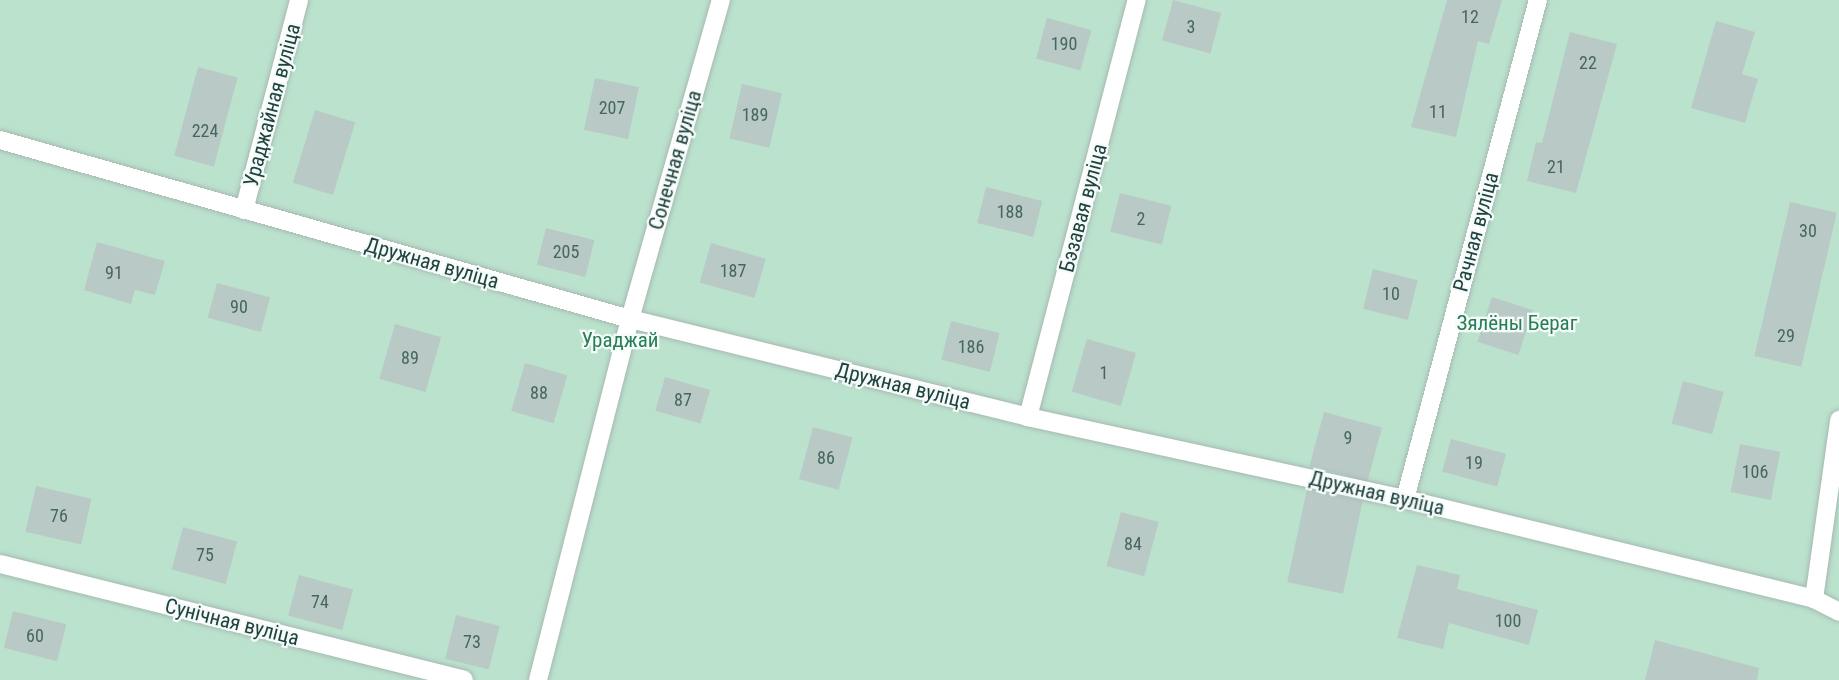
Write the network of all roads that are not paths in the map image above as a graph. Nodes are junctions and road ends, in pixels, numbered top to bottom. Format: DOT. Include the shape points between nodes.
graph roads {
  1 [pos="299,0"];
  2 [pos="721,0"];
  3 [pos="1137,0"];
  4 [pos="1539,0"];
  5 [pos="0,140"];
  6 [pos="244,210"];
  7 [pos="630,320"];
  8 [pos="1028,417"];
  9 [pos="1839,420"];
  10 [pos="1405,499"];
  11 [pos="0,564"];
  12 [pos="1814,599"];
  13 [pos="1839,612"];
  14 [pos="464,680"];
  15 [pos="538,680"];
  1 -- 6 [label="street, Ураджайная вуліца"];
  2 -- 7 [label="street, Сонечная вуліца"];
  3 -- 8 [label="street, Бэзавая вуліца"];
  4 -- 10 [label="street, Рачная вуліца"];
  5 -- 6 [label="street, Дружная вуліца"];
  6 -- 7 [label="street, Дружная вуліца"];
  7 -- 8 [label="street, Дружная вуліца"];
  7 -- 15 [label="street, Сонечная вуліца"];
  8 -- 10 [label="street, Дружная вуліца"];
  9 -- 12 [label="street"];
  10 -- 12 [label="street, Дружная вуліца"];
  11 -- 14 [label="street, Сунічная вуліца"];
  12 -- 13 [label="street, Дружная вуліца"];
}
